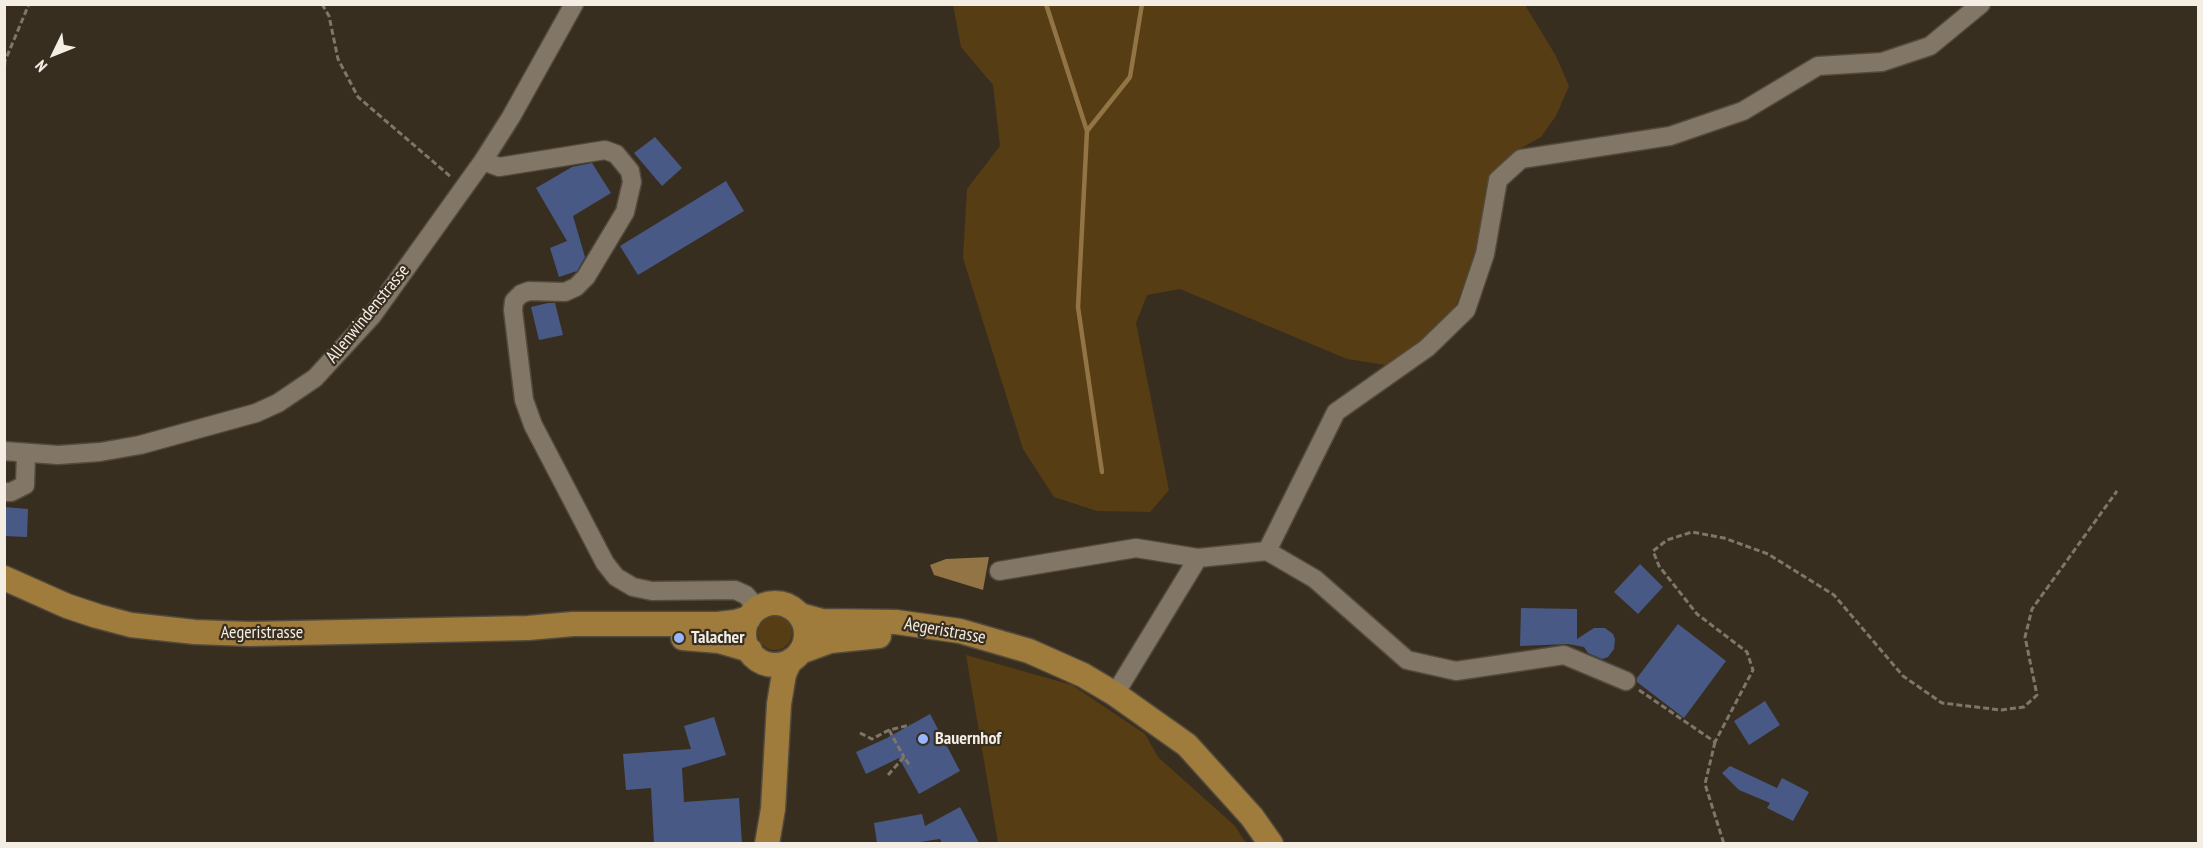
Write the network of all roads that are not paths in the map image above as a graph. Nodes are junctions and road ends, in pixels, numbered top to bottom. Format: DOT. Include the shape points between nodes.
graph roads {
  1 [pos="574,4"];
  2 [pos="1981,4"];
  3 [pos="483,161"];
  4 [pos="4,451"];
  5 [pos="26,453"];
  6 [pos="4,492"];
  7 [pos="1267,551"];
  8 [pos="1198,558"];
  9 [pos="999,571"];
  10 [pos="4,578"];
  11 [pos="753,613"];
  12 [pos="800,615"];
  13 [pos="528,628"];
  14 [pos="754,655"];
  15 [pos="795,656"];
  16 [pos="1083,675"];
  17 [pos="1626,681"];
  18 [pos="1115,694"];
  19 [pos="776,748"];
  20 [pos="767,843"];
  21 [pos="1271,843"];
  1 -- 3 [label="street, Allenwindenstrasse"];
  2 -- 7 [label="street" via="1930,46 1882,62 1818,66 1743,111 1680,133 1521,159 1498,180 1485,254 1466,310 1427,348 1336,412"];
  3 -- 5 [label="street, Allenwindenstrasse" via="372,316 315,378 278,403 256,413 140,446 58,455"];
  3 -- 11 [label="street" via="499,168 605,150 616,154 630,171 632,182 624,212 586,277 565,292 529,291 514,301 524,400 532,425 616,577 633,587 652,591 735,590 746,595"];
  4 -- 5 [label="street, Allenwindenstrasse"];
  5 -- 6 [label="street" via="25,484"];
  7 -- 8 [label="street"];
  7 -- 17 [label="street" via="1315,579 1407,660 1456,671 1564,655"];
  8 -- 9 [label="street" via="1136,548"];
  8 -- 18 [label="street"];
  10 -- 13 [label="main road, Aegeristrasse" via="97,616 131,625 195,632"];
  11 -- 12 [label="main road, Aegeristrasse" via="766,604 785,604"];
  11 -- 13 [label="main road, Aegeristrasse" via="735,622 718,624 573,624"];
  11 -- 14 [label="main road" via="744,634"];
  12 -- 15 [label="main road" via="806,640"];
  12 -- 16 [label="main road, Aegeristrasse" via="822,621 896,622 960,631 1029,651"];
  13 -- 14 [label="main road, Aegeristrasse" via="571,634 719,641"];
  14 -- 15 [label="main road, Aegeristrasse" via="777,664"];
  14 -- 19 [label="main road" via="768,692"];
  15 -- 16 [label="main road, Aegeristrasse" via="830,641 915,637 993,649"];
  15 -- 19 [label="main road" via="784,674"];
  16 -- 18 [label="main road, Aegeristrasse"];
  18 -- 21 [label="main road, Aegeristrasse" via="1187,745"];
  19 -- 20 [label="main road"];
}
